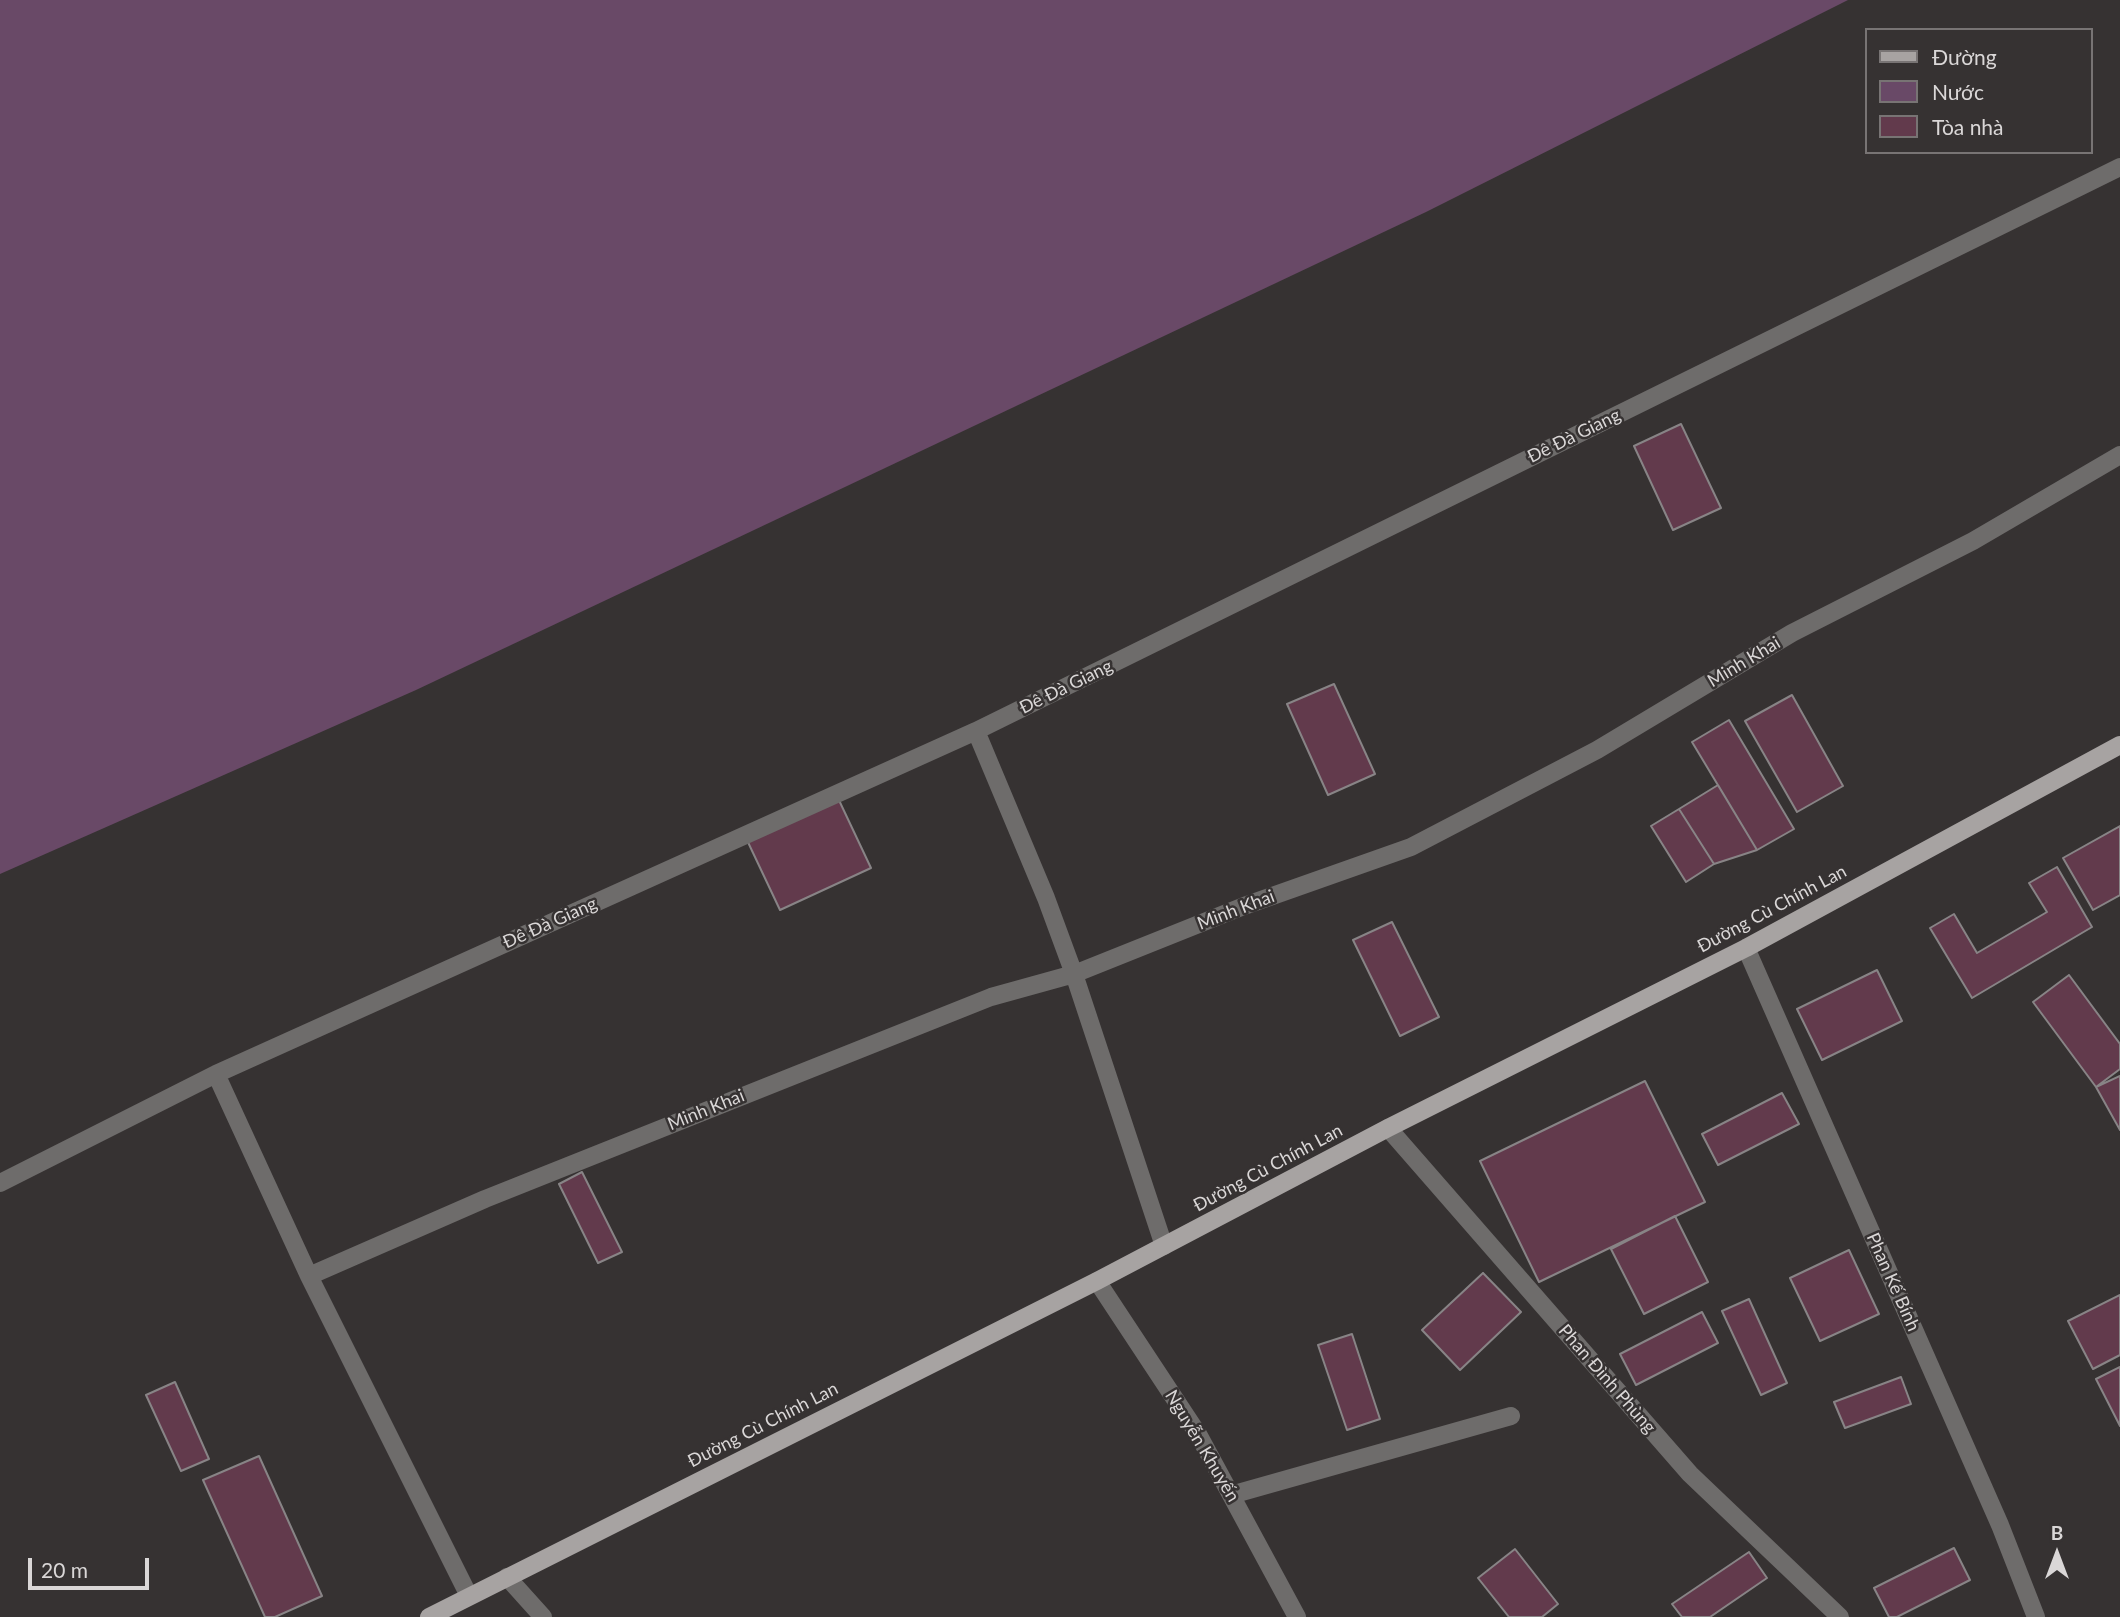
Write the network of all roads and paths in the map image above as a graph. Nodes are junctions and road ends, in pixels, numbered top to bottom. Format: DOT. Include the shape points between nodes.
graph roads {
  1 [pos="2120,167"];
  2 [pos="2120,455"];
  3 [pos="976,731"];
  4 [pos="2120,745"];
  5 [pos="1746,948"];
  6 [pos="1074,974"];
  7 [pos="216,1074"];
  8 [pos="1388,1128"];
  9 [pos="0,1183"];
  10 [pos="1164,1246"];
  11 [pos="309,1276"];
  12 [pos="1097,1281"];
  13 [pos="1511,1416"];
  14 [pos="1231,1495"];
  15 [pos="507,1577"];
  16 [pos="469,1596"];
  17 [pos="429,1617"];
  18 [pos="543,1617"];
  19 [pos="1297,1617"];
  20 [pos="1840,1617"];
  21 [pos="2036,1617"];
  1 -- 3 [label="street, Đê Đà Giang"];
  2 -- 6 [label="street, Minh Khai" via="1973,541 1792,633 1597,750 1412,846"];
  3 -- 6 [label="street"];
  3 -- 7 [label="street, Đê Đà Giang"];
  4 -- 5 [label="main road, Đường Cù Chính Lan"];
  5 -- 8 [label="main road, Đường Cù Chính Lan"];
  5 -- 21 [label="street, Phan Kế Bính" via="2000,1525"];
  6 -- 10 [label="street"];
  6 -- 11 [label="street, Minh Khai" via="965,1007 485,1199"];
  7 -- 9 [label="street, Đê Đà Giang"];
  7 -- 11 [label="street"];
  8 -- 10 [label="main road, Đường Cù Chính Lan"];
  8 -- 20 [label="street, Phan Đình Phùng" via="1690,1474"];
  10 -- 12 [label="main road, Đường Cù Chính Lan"];
  11 -- 16 [label="street"];
  12 -- 14 [label="street, Nguyễn Khuyến" via="1198,1434"];
  12 -- 15 [label="main road, Đường Cù Chính Lan"];
  13 -- 14 [label="street"];
  14 -- 19 [label="street, Nguyễn Khuyến"];
  15 -- 16 [label="main road, Đường Cù Chính Lan"];
  15 -- 18 [label="street"];
  16 -- 17 [label="main road, Đường Cù Chính Lan"];
}
